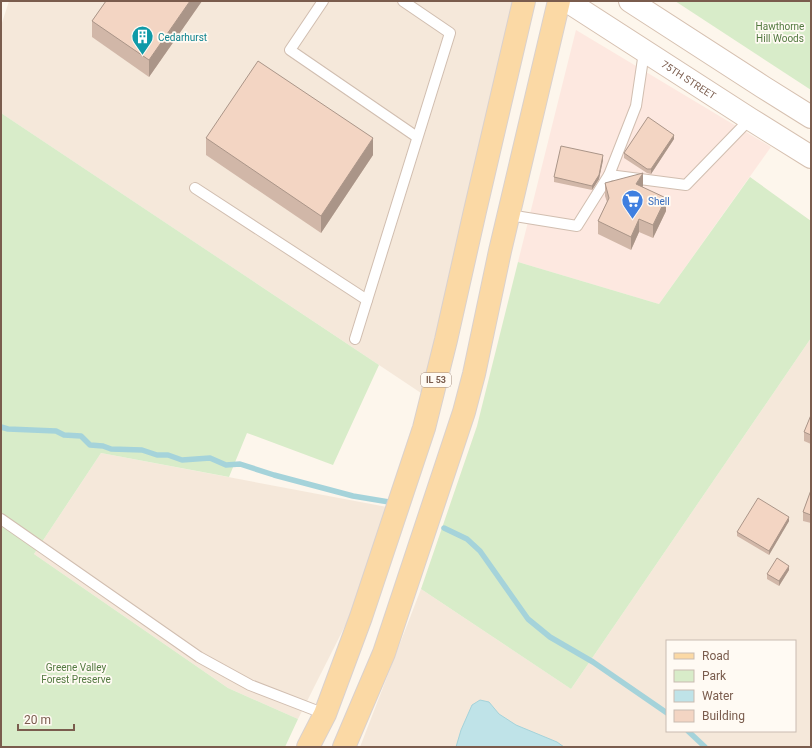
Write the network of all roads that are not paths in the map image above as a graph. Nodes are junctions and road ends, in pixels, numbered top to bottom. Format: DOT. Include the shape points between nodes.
graph roads {
  1 [pos="323,1"];
  2 [pos="403,1"];
  3 [pos="524,1"];
  4 [pos="559,1"];
  5 [pos="567,1"];
  6 [pos="630,1"];
  7 [pos="644,52"];
  8 [pos="811,117"];
  9 [pos="750,119"];
  10 [pos="417,137"];
  11 [pos="811,157"];
  12 [pos="609,175"];
  13 [pos="195,188"];
  14 [pos="509,215"];
  15 [pos="367,300"];
  16 [pos="355,339"];
  17 [pos="1,519"];
  18 [pos="326,714"];
  19 [pos="308,747"];
  20 [pos="344,747"];
  1 -- 10 [label="lane" via="290,50"];
  2 -- 10 [label="lane" via="450,33"];
  3 -- 18 [label="main road, IL 53" via="424,428"];
  4 -- 14 [label="main road"];
  5 -- 7 [label="main road, 75TH STREET"];
  6 -- 8 [label="main road"];
  7 -- 9 [label="main road, 75TH STREET"];
  7 -- 12 [label="lane" via="636,106"];
  9 -- 11 [label="main road, 75TH STREET"];
  9 -- 12 [label="lane" via="686,185"];
  10 -- 15 [label="lane"];
  12 -- 14 [label="lane" via="577,226"];
  13 -- 15 [label="lane"];
  14 -- 20 [label="main road" via="464,412 384,654"];
  15 -- 16 [label="lane"];
  17 -- 18 [label="lane" via="199,657 250,685"];
  18 -- 19 [label="main road, IL 53"];
}
